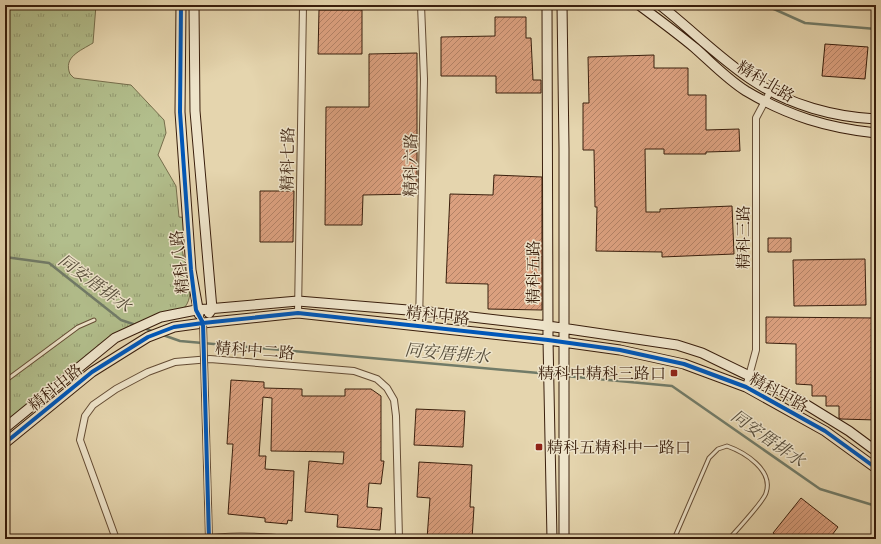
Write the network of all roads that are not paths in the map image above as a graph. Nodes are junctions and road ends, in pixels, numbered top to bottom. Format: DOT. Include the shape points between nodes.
graph roads {
  1 [pos="181,5"];
  2 [pos="194,5"];
  3 [pos="303,5"];
  4 [pos="421,5"];
  5 [pos="547,5"];
  6 [pos="562,5"];
  7 [pos="639,5"];
  8 [pos="660,5"];
  9 [pos="771,90"];
  10 [pos="764,100"];
  11 [pos="876,119"];
  12 [pos="876,133"];
  13 [pos="298,301"];
  14 [pos="212,309"];
  15 [pos="196,310"];
  16 [pos="420,311"];
  17 [pos="298,313"];
  18 [pos="94,320"];
  19 [pos="203,323"];
  20 [pos="419,325"];
  21 [pos="548,326"];
  22 [pos="564,330"];
  23 [pos="548,340"];
  24 [pos="563,343"];
  25 [pos="750,375"];
  26 [pos="5,381"];
  27 [pos="746,387"];
  28 [pos="5,428"];
  29 [pos="5,443"];
  30 [pos="876,451"];
  31 [pos="876,468"];
  32 [pos="116,539"];
  33 [pos="200,539"];
  34 [pos="209,539"];
  35 [pos="288,539"];
  36 [pos="399,539"];
  37 [pos="552,539"];
  38 [pos="564,539"];
  39 [pos="674,539"];
  40 [pos="729,539"];
  1 -- 15 [label="street, 精科八路" via="180,112"];
  2 -- 14 [label="street, 精科八路" via="194,111"];
  3 -- 13 [label="street, 精科七路"];
  4 -- 16 [label="street, 精科六路" via="424,79"];
  5 -- 21 [label="street, 精科五路"];
  6 -- 22 [label="street, 精科五路"];
  7 -- 10 [label="street, 精科北路" via="731,79"];
  8 -- 9 [label="street, 精科北路" via="749,78"];
  9 -- 10 [label="street, 精科三路"];
  9 -- 11 [label="street, 精科北路" via="796,103 820,111"];
  10 -- 12 [label="street, 精科北路" via="791,114 830,126"];
  10 -- 25 [label="street, 精科三路" via="756,118 756,350"];
  13 -- 14 [label="street, 精科中路"];
  13 -- 16 [label="street, 精科中路"];
  13 -- 17 [label="street, 精科七路"];
  14 -- 15 [label="street, 精科中路"];
  14 -- 19 [label="street"];
  15 -- 19 [label="street, 精科八路"];
  15 -- 28 [label="street, 精科中路" via="161,318 115,338"];
  16 -- 20 [label="street, 精科六路"];
  16 -- 21 [label="street, 精科中路"];
  17 -- 19 [label="street, 精科中路"];
  17 -- 20 [label="street, 精科中路"];
  18 -- 26 [label="lane" via="78,327"];
  19 -- 29 [label="street, 精科中路" via="174,327 148,337 92,372"];
  19 -- 34 [label="street, 精科八路, bridge"];
  20 -- 23 [label="street, 精科中路"];
  21 -- 22 [label="street, 精科中路"];
  21 -- 23 [label="street, 精科五路"];
  22 -- 24 [label="street, 精科五路"];
  22 -- 25 [label="street, 精科中路" via="676,345 702,353"];
  23 -- 24 [label="street, 精科中路"];
  23 -- 37 [label="street, 精科五路"];
  24 -- 27 [label="street, 精科中路" via="620,350 684,364"];
  24 -- 38 [label="street, 精科五路"];
  25 -- 27 [label="street, 精科三路"];
  25 -- 30 [label="street, 精科中路" via="826,416"];
  27 -- 31 [label="street, 精科中路" via="825,431"];
  32 -- 36 [label="street, 精科中二路" via="80,440 84,416 116,389 148,372 175,362 210,359 354,371 377,379 387,388 394,400 396,416"];
  33 -- 35 [label="street" via="224,536"];
  39 -- 40 [label="lane" via="709,458 718,449 727,446 741,451 759,465 767,483 766,494"];
}
